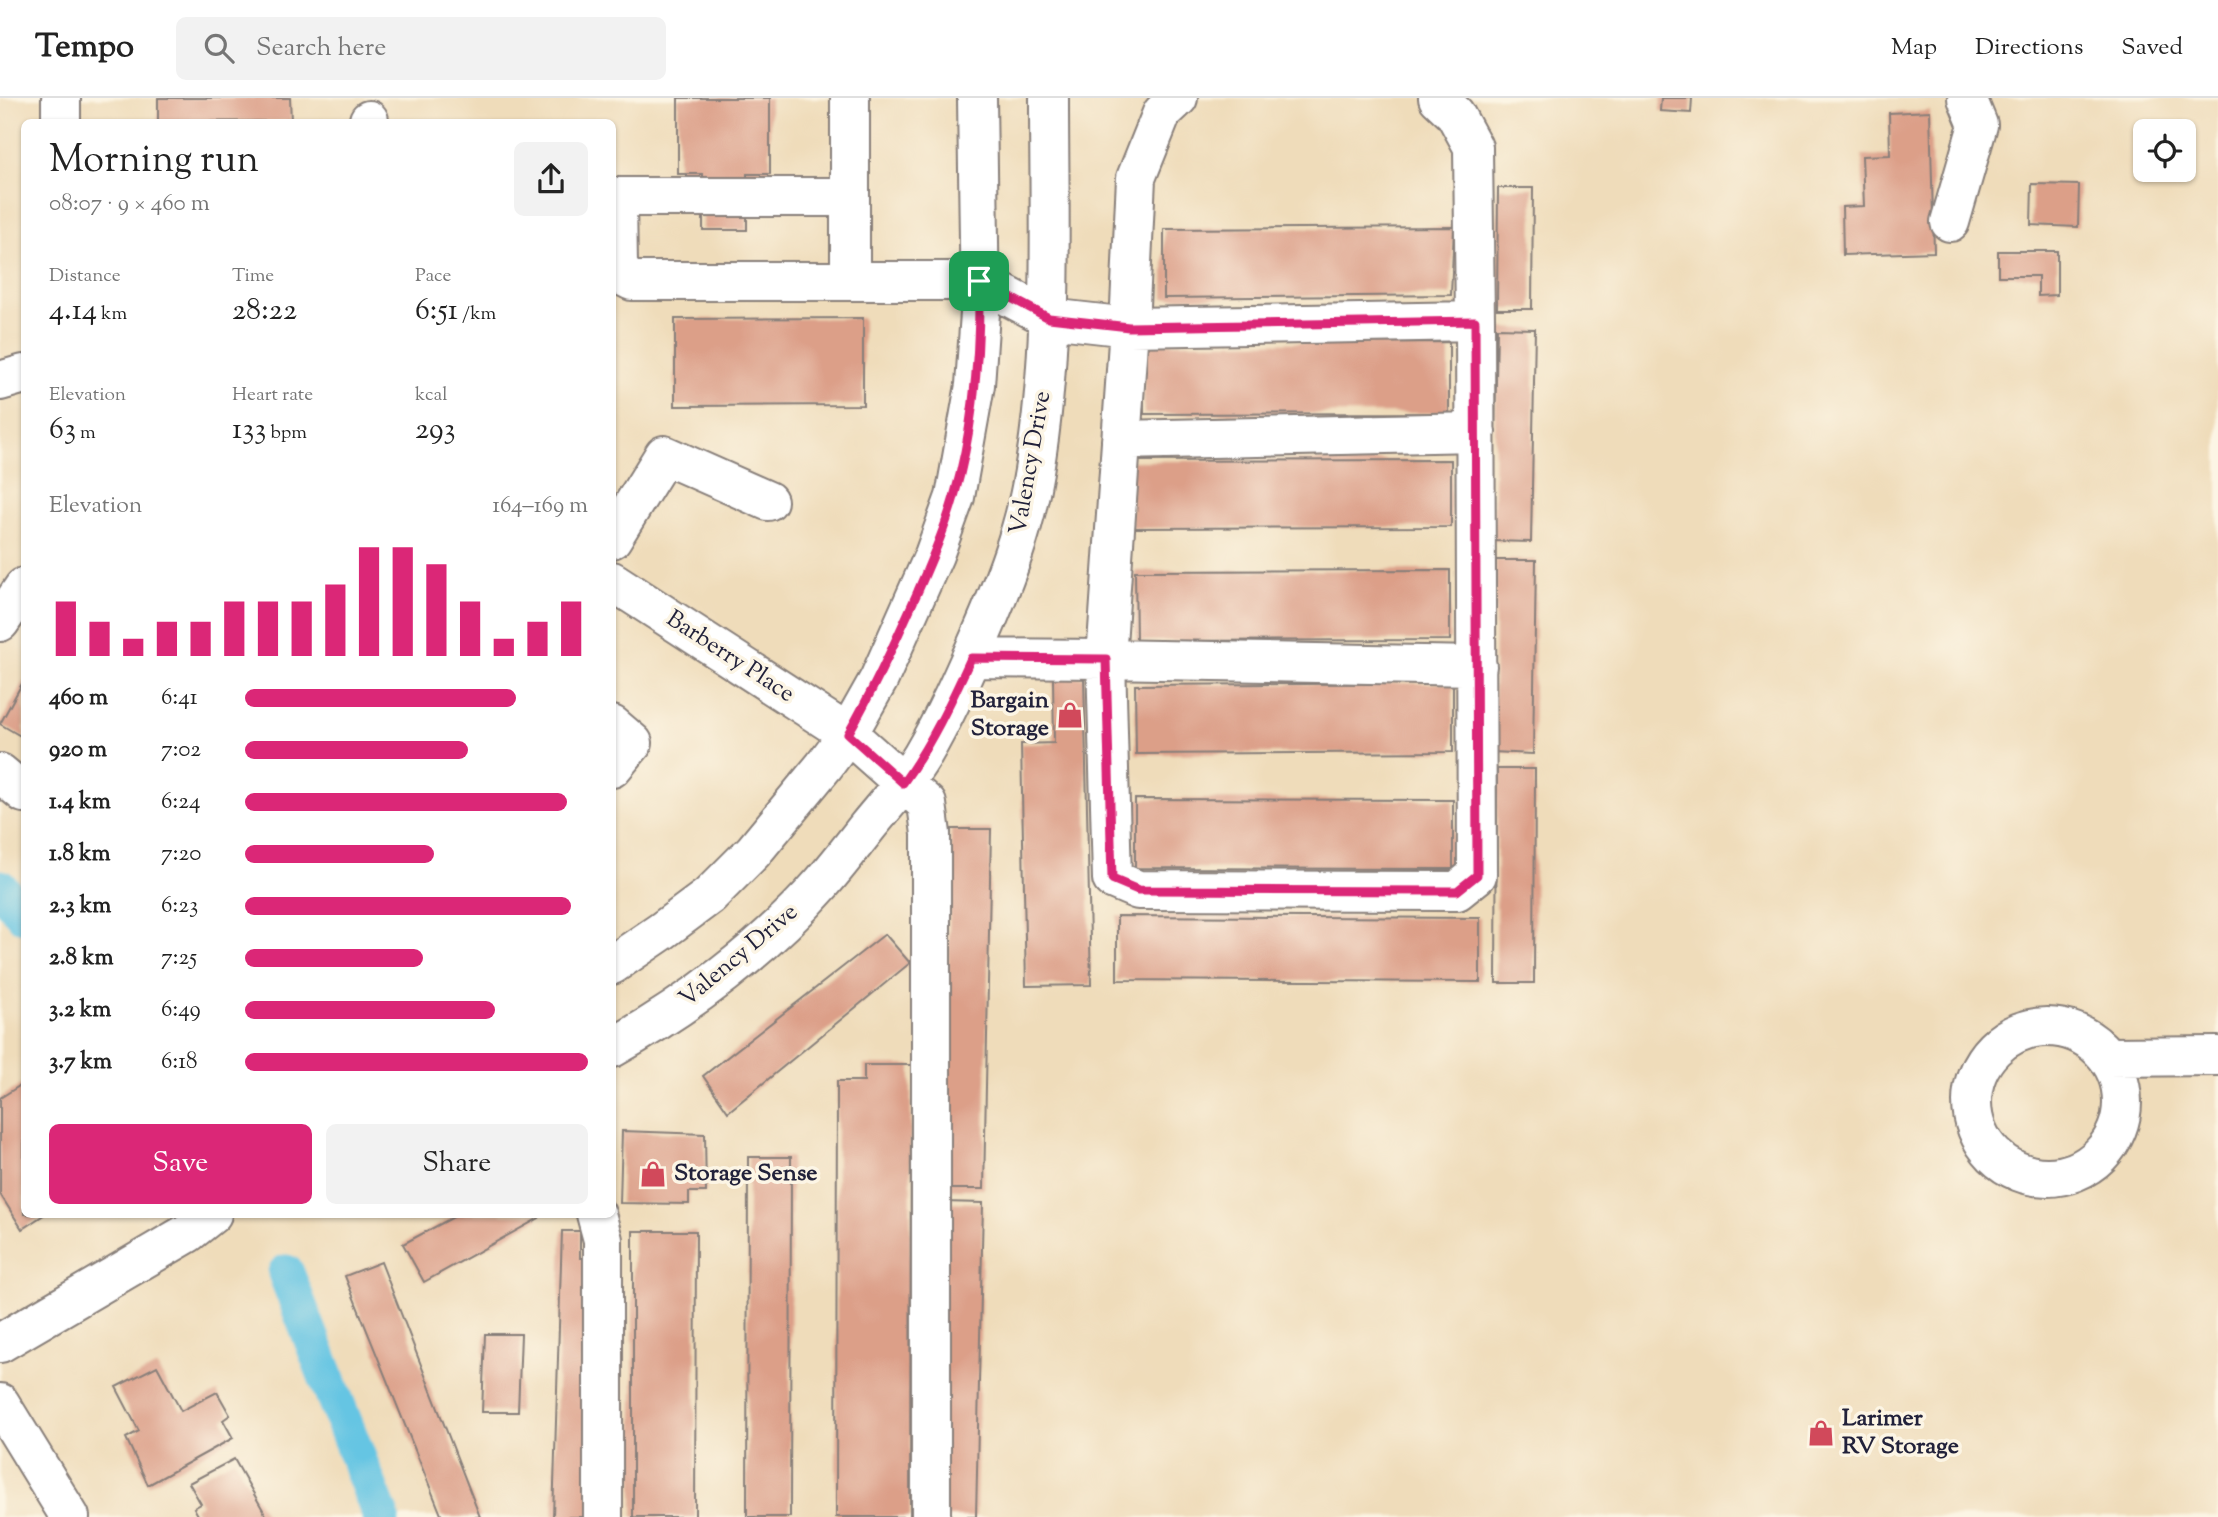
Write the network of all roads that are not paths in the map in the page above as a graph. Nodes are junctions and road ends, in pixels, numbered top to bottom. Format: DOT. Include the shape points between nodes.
graph roads {
  1 [pos="61,98"];
  2 [pos="850,98"];
  3 [pos="977,98"];
  4 [pos="1049,98"];
  5 [pos="1178,98"];
  6 [pos="1438,98"];
  7 [pos="1981,107"];
  8 [pos="61,119"];
  9 [pos="850,197"];
  10 [pos="1950,222"];
  11 [pos="850,281"];
  12 [pos="979,281"];
  13 [pos="1049,318"];
  14 [pos="1475,321"];
  15 [pos="1129,327"];
  16 [pos="21,375"];
  17 [pos="0,381"];
  18 [pos="1476,432"];
  19 [pos="1121,440"];
  20 [pos="768,500"];
  21 [pos="616,533"];
  22 [pos="616,583"];
  23 [pos="21,591"];
  24 [pos="0,622"];
  25 [pos="971,658"];
  26 [pos="1106,659"];
  27 [pos="1477,666"];
  28 [pos="616,729"];
  29 [pos="848,734"];
  30 [pos="616,763"];
  31 [pos="0,773"];
  32 [pos="903,783"];
  33 [pos="21,790"];
  34 [pos="616,962"];
  35 [pos="616,1046"];
  36 [pos="2218,1056"];
  37 [pos="2108,1057"];
  38 [pos="226,1218"];
  39 [pos="597,1218"];
  40 [pos="200,1224"];
  41 [pos="0,1343"];
  42 [pos="0,1403"];
  43 [pos="70,1517"];
  44 [pos="603,1517"];
  45 [pos="931,1517"];
  1 -- 8 [label="street"];
  2 -- 9 [label="street"];
  3 -- 12 [label="street"];
  4 -- 13 [label="street, Valency Drive"];
  5 -- 15 [label="street" via="1162,113 1136,178"];
  6 -- 14 [label="street" via="1455,114 1473,147"];
  7 -- 10 [label="street"];
  9 -- 11 [label="street"];
  9 -- 11 [label="street" via="617,197 618,267 632,281"];
  11 -- 12 [label="street"];
  12 -- 13 [label="street"];
  12 -- 29 [label="street" via="975,385 954,497 934,555 879,679"];
  13 -- 15 [label="street"];
  13 -- 25 [label="street, Valency Drive" via="1043,417 1023,529"];
  14 -- 15 [label="street"];
  14 -- 18 [label="street"];
  15 -- 19 [label="street"];
  16 -- 17 [label="street"];
  18 -- 19 [label="street"];
  18 -- 27 [label="street"];
  19 -- 26 [label="street"];
  20 -- 21 [label="street" via="664,455"];
  22 -- 29 [label="street, Barberry Place"];
  23 -- 24 [label="street"];
  25 -- 26 [label="street"];
  25 -- 32 [label="street, Valency Drive" via="947,711"];
  26 -- 27 [label="street"];
  26 -- 27 [label="street" via="1112,879 1138,890 1457,891 1477,875"];
  28 -- 30 [label="street" via="633,743"];
  29 -- 32 [label="street, Barberry Place"];
  29 -- 34 [label="street" via="753,852 709,895"];
  31 -- 33 [label="street"];
  32 -- 35 [label="street, Valency Drive" via="821,884 778,928 672,1013"];
  32 -- 45 [label="street, Barberry Place" via="927,804 931,834"];
  36 -- 37 [label="street"];
  38 -- 40 [label="street"];
  39 -- 44 [label="street" via="603,1240"];
  40 -- 41 [label="street"];
  42 -- 43 [label="street"];
}
